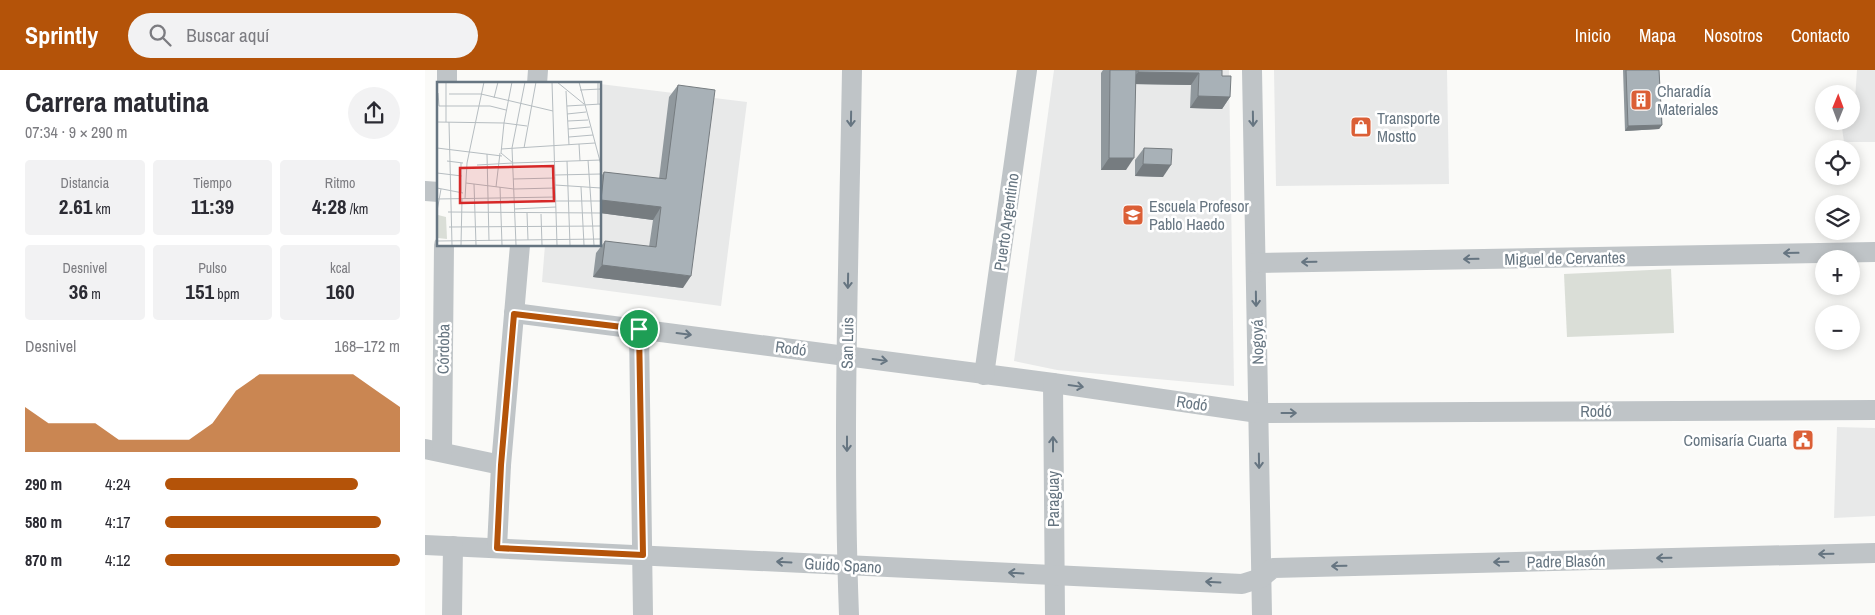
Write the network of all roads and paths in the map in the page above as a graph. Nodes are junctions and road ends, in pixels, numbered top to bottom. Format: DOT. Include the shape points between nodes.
graph roads {
  1 [pos="852,70"];
  2 [pos="1027,70"];
  3 [pos="1252,70"];
  4 [pos="444,246"];
  5 [pos="519,246"];
  6 [pos="1875,252"];
  7 [pos="1255,263"];
  8 [pos="514,314"];
  9 [pos="639,329"];
  10 [pos="847,356"];
  11 [pos="984,375"];
  12 [pos="1053,383"];
  13 [pos="1875,410"];
  14 [pos="1258,413"];
  15 [pos="433,451"];
  16 [pos="501,465"];
  17 [pos="425,545"];
  18 [pos="453,546"];
  19 [pos="497,548"];
  20 [pos="1875,553"];
  21 [pos="643,555"];
  22 [pos="847,565"];
  23 [pos="1054,575"];
  24 [pos="1261,578"];
  25 [pos="452,615"];
  26 [pos="643,615"];
  27 [pos="849,615"];
  28 [pos="1055,615"];
  29 [pos="1261,615"];
  1 -- 10 [label="street, San Luis, one-way"];
  2 -- 11 [label="street, Puerto Argentino"];
  3 -- 7 [label="street, Nogoyá, one-way"];
  4 -- 15 [label="street, Córdoba"];
  5 -- 8 [label="street"];
  6 -- 7 [label="street, Miguel de Cervantes, one-way"];
  7 -- 14 [label="street, Nogoyá, one-way"];
  8 -- 9 [label="street, Rodó"];
  8 -- 16 [label="street"];
  9 -- 10 [label="street, Rodó, one-way"];
  9 -- 21 [label="street"];
  10 -- 11 [label="street, Rodó, one-way"];
  10 -- 22 [label="street, San Luis, one-way"];
  11 -- 12 [label="street, Rodó"];
  12 -- 14 [label="street, Rodó, one-way"];
  23 -- 12 [label="street, Paraguay, one-way"];
  14 -- 13 [label="street, Rodó, one-way"];
  14 -- 24 [label="street, Nogoyá, one-way"];
  15 -- 16 [label="street"];
  16 -- 19 [label="street"];
  17 -- 18 [label="street, Guido Spano"];
  18 -- 19 [label="street, Guido Spano"];
  18 -- 25 [label="street"];
  19 -- 21 [label="street, Guido Spano"];
  20 -- 24 [label="street, Padre Blasón, one-way" via="1273,568"];
  22 -- 21 [label="street, Guido Spano, one-way"];
  21 -- 26 [label="street"];
  23 -- 22 [label="street, Guido Spano, one-way"];
  22 -- 27 [label="street, San Luis"];
  24 -- 23 [label="street, Guido Spano, one-way" via="1242,584"];
  23 -- 28 [label="street, Paraguay"];
  24 -- 29 [label="street, Nogoyá"];
}
